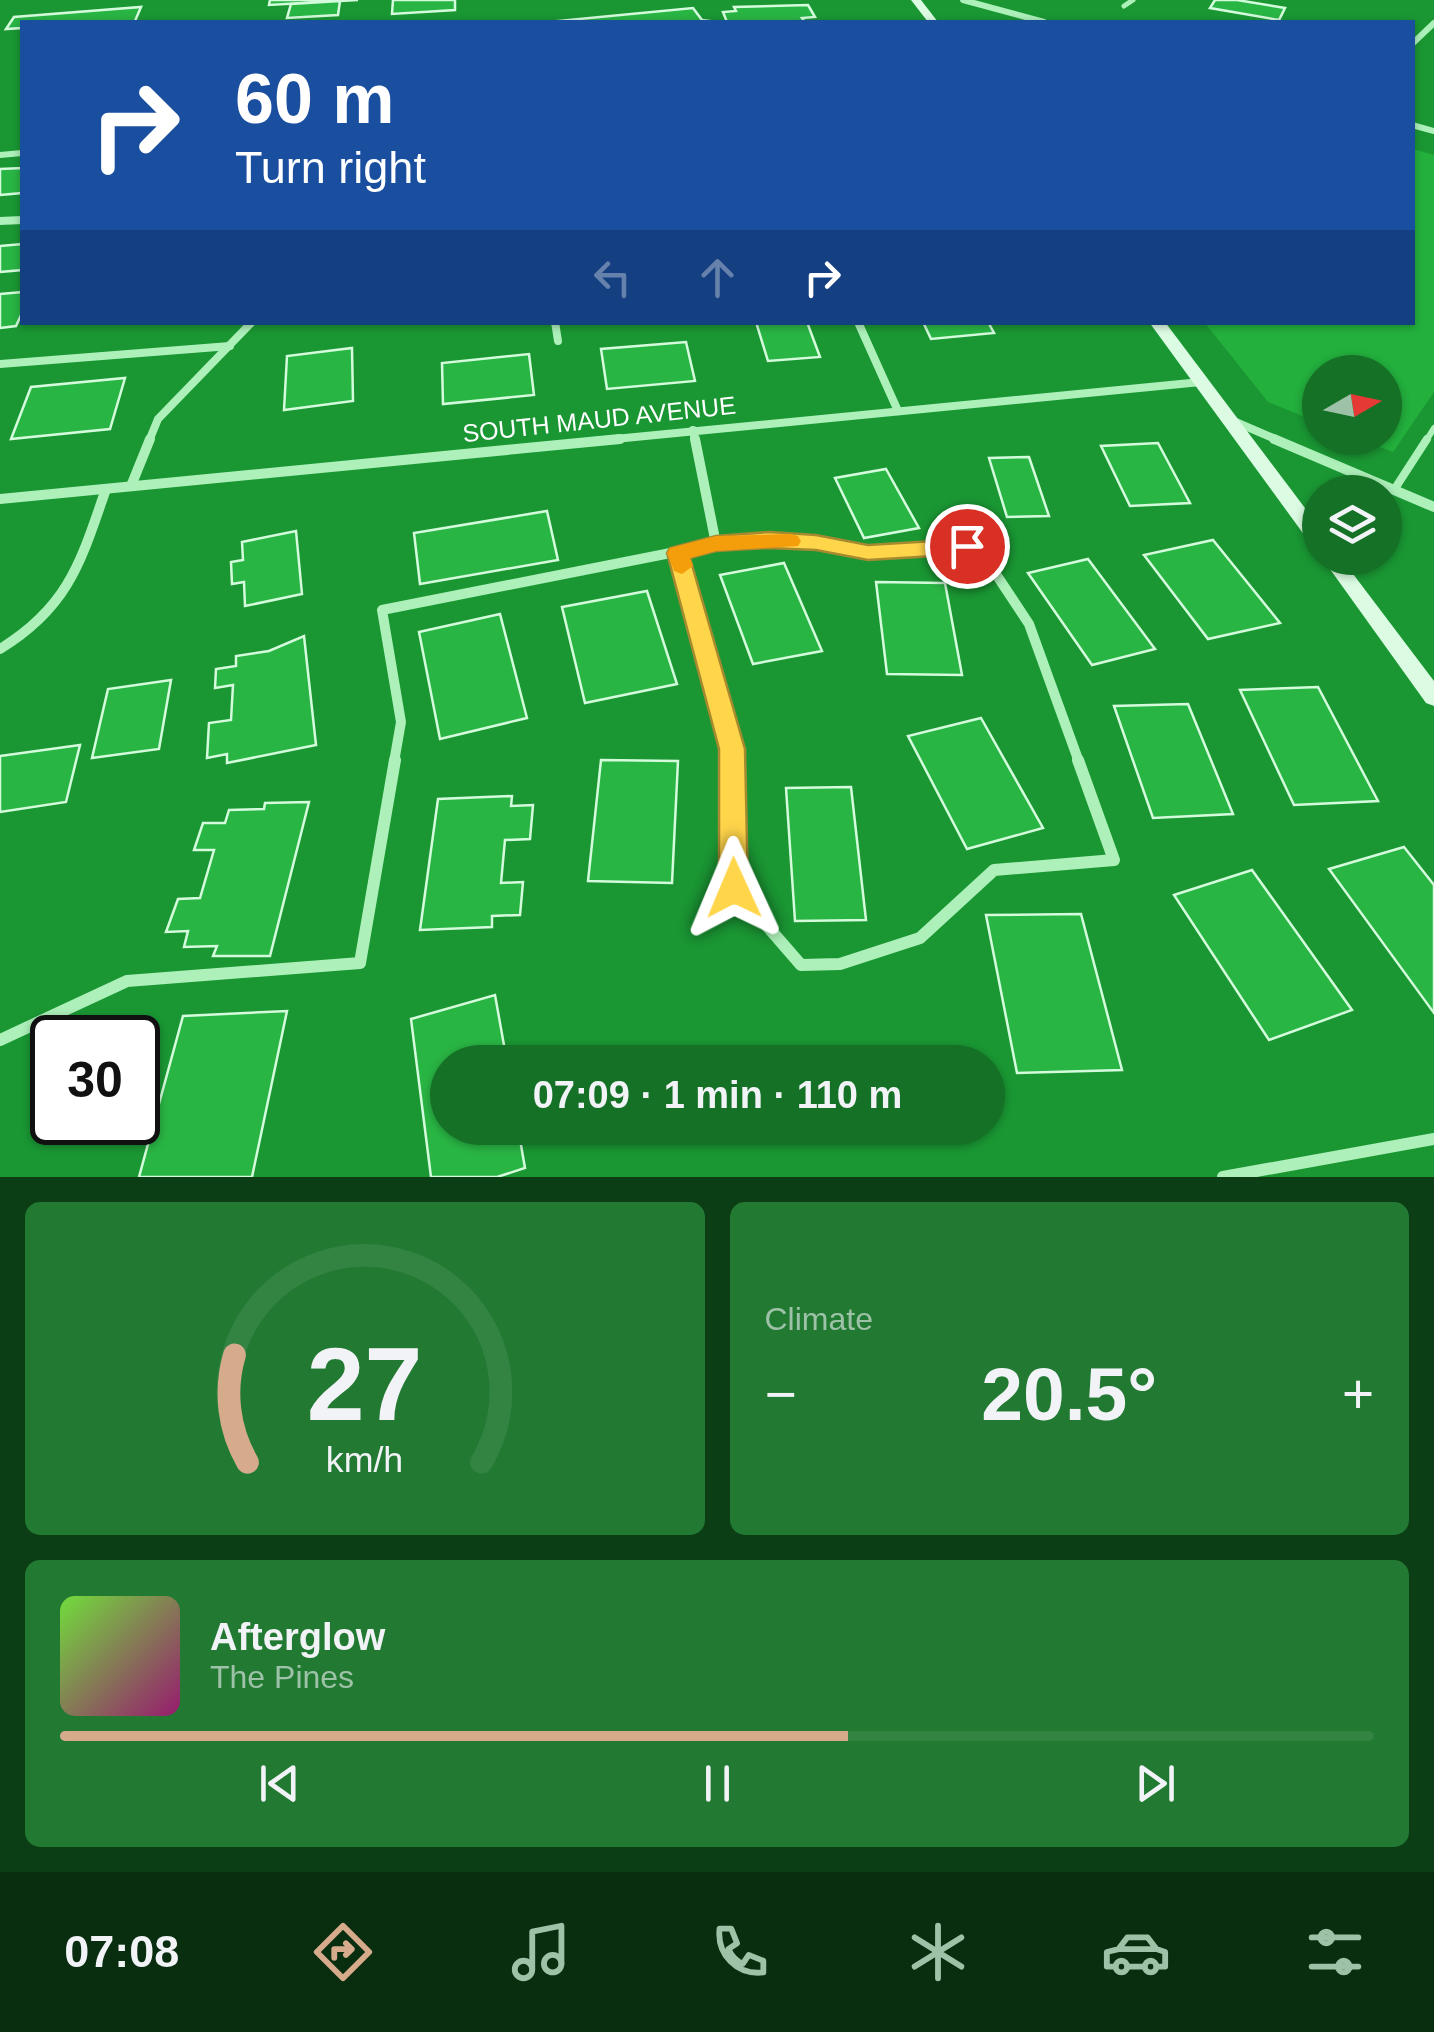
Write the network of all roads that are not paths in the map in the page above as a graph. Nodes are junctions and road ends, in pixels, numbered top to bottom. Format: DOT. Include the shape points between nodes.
graph roads {
  1 [pos="916,0"];
  2 [pos="963,0"];
  3 [pos="1133,0"];
  4 [pos="1124,6"];
  5 [pos="931,20"];
  6 [pos="1037,20"];
  7 [pos="1434,23"];
  8 [pos="1415,41"];
  9 [pos="249,325"];
  10 [pos="556,325"];
  11 [pos="859,325"];
  12 [pos="1159,325"];
  13 [pos="558,340"];
  14 [pos="230,346"];
  15 [pos="0,364"];
  16 [pos="1201,382"];
  17 [pos="898,411"];
  18 [pos="1230,420"];
  19 [pos="1434,428"];
  20 [pos="693,430"];
  21 [pos="1359,475"];
  22 [pos="1402,478"];
  23 [pos="131,486"];
  24 [pos="106,489"];
  25 [pos="1402,493"];
  26 [pos="0,499"];
  27 [pos="1434,507"];
  28 [pos="1302,518"];
  29 [pos="716,544"];
  30 [pos="678,553"];
  31 [pos="1344,575"];
  32 [pos="0,649"];
  33 [pos="1434,697"];
  34 [pos="0,1040"];
  35 [pos="1434,1139"];
  36 [pos="1222,1177"];
  1 -- 5 [label="main road"];
  2 -- 6 [label="street"];
  3 -- 4 [label="lane"];
  7 -- 8 [label="street"];
  9 -- 14 [label="street"];
  10 -- 13 [label="street"];
  11 -- 17 [label="street"];
  12 -- 16 [label="main road"];
  14 -- 15 [label="street"];
  14 -- 23 [label="street" via="158,419"];
  16 -- 17 [label="street, SOUTH MAUD AVENUE"];
  16 -- 18 [label="main road"];
  17 -- 20 [label="street, SOUTH MAUD AVENUE"];
  18 -- 21 [label="street"];
  18 -- 28 [label="main road"];
  19 -- 22 [label="lane"];
  20 -- 23 [label="street, SOUTH MAUD AVENUE"];
  20 -- 29 [label="street"];
  23 -- 24 [label="street, SOUTH MAUD AVENUE"];
  24 -- 26 [label="street, SOUTH MAUD AVENUE"];
  24 -- 32 [label="street" via="61,604"];
  25 -- 27 [label="street"];
  29 -- 30 [label="street"];
  29 -- 30 [label="street" via="980,550 1029,624 1114,860 994,870 920,938 840,964 800,965 734,888 732,749"];
  30 -- 34 [label="street" via="382,610 401,722 360,964 127,981"];
  31 -- 33 [label="main road"];
  35 -- 36 [label="street"];
}
